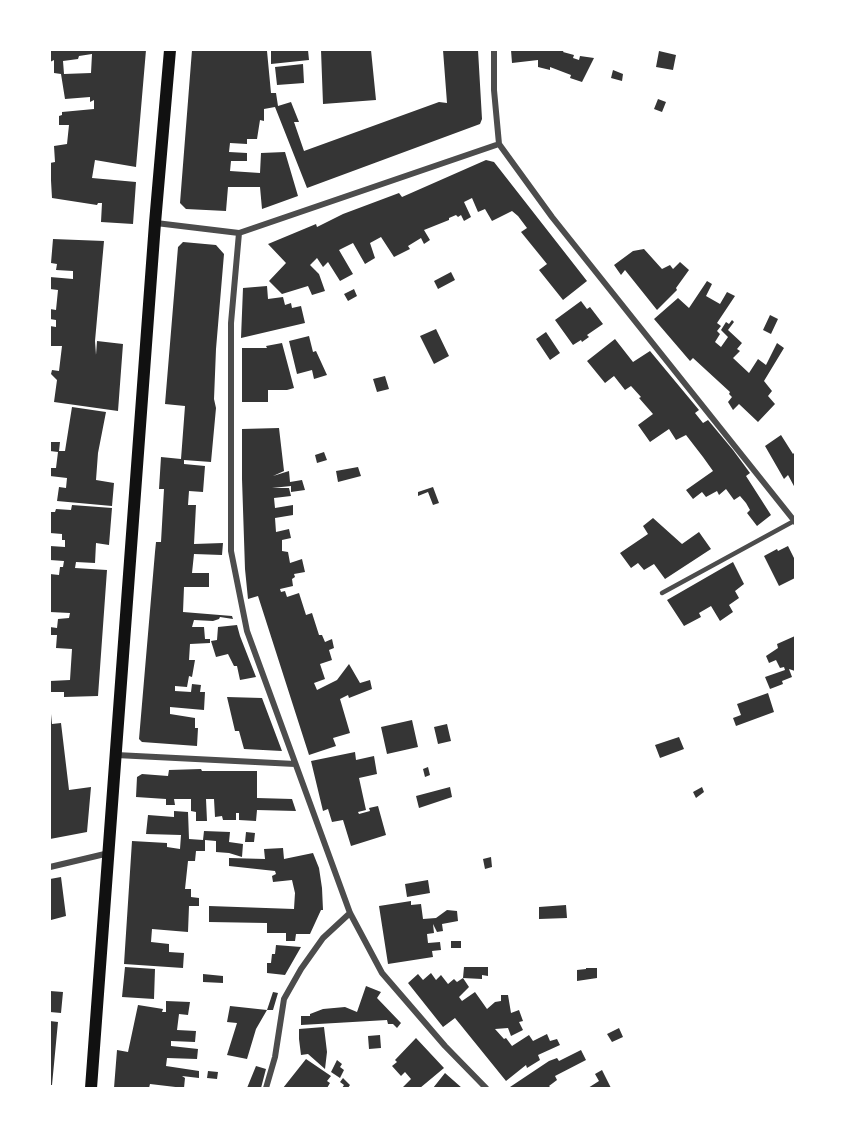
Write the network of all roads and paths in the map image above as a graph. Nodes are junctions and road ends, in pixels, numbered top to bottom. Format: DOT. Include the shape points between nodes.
graph roads {
  1 [pos="170,50"];
  2 [pos="494,50"];
  3 [pos="499,144"];
  4 [pos="155,224"];
  5 [pos="238,233"];
  6 [pos="795,522"];
  7 [pos="662,593"];
  8 [pos="116,755"];
  9 [pos="295,764"];
  10 [pos="109,853"];
  11 [pos="50,867"];
  12 [pos="350,913"];
  13 [pos="91,1089"];
  14 [pos="266,1089"];
  15 [pos="486,1089"];
  1 -- 4 [label="main road"];
  2 -- 3 [label="street"];
  3 -- 5 [label="street"];
  3 -- 6 [label="street" via="552,217"];
  4 -- 5 [label="street"];
  4 -- 8 [label="main road"];
  5 -- 9 [label="street" via="231,322 231,551 247,631"];
  6 -- 7 [label="lane"];
  8 -- 9 [label="street"];
  8 -- 10 [label="main road"];
  9 -- 12 [label="street"];
  10 -- 11 [label="street"];
  10 -- 13 [label="main road"];
  12 -- 14 [label="street" via="323,938 284,999"];
  12 -- 15 [label="street" via="382,973"];
}
